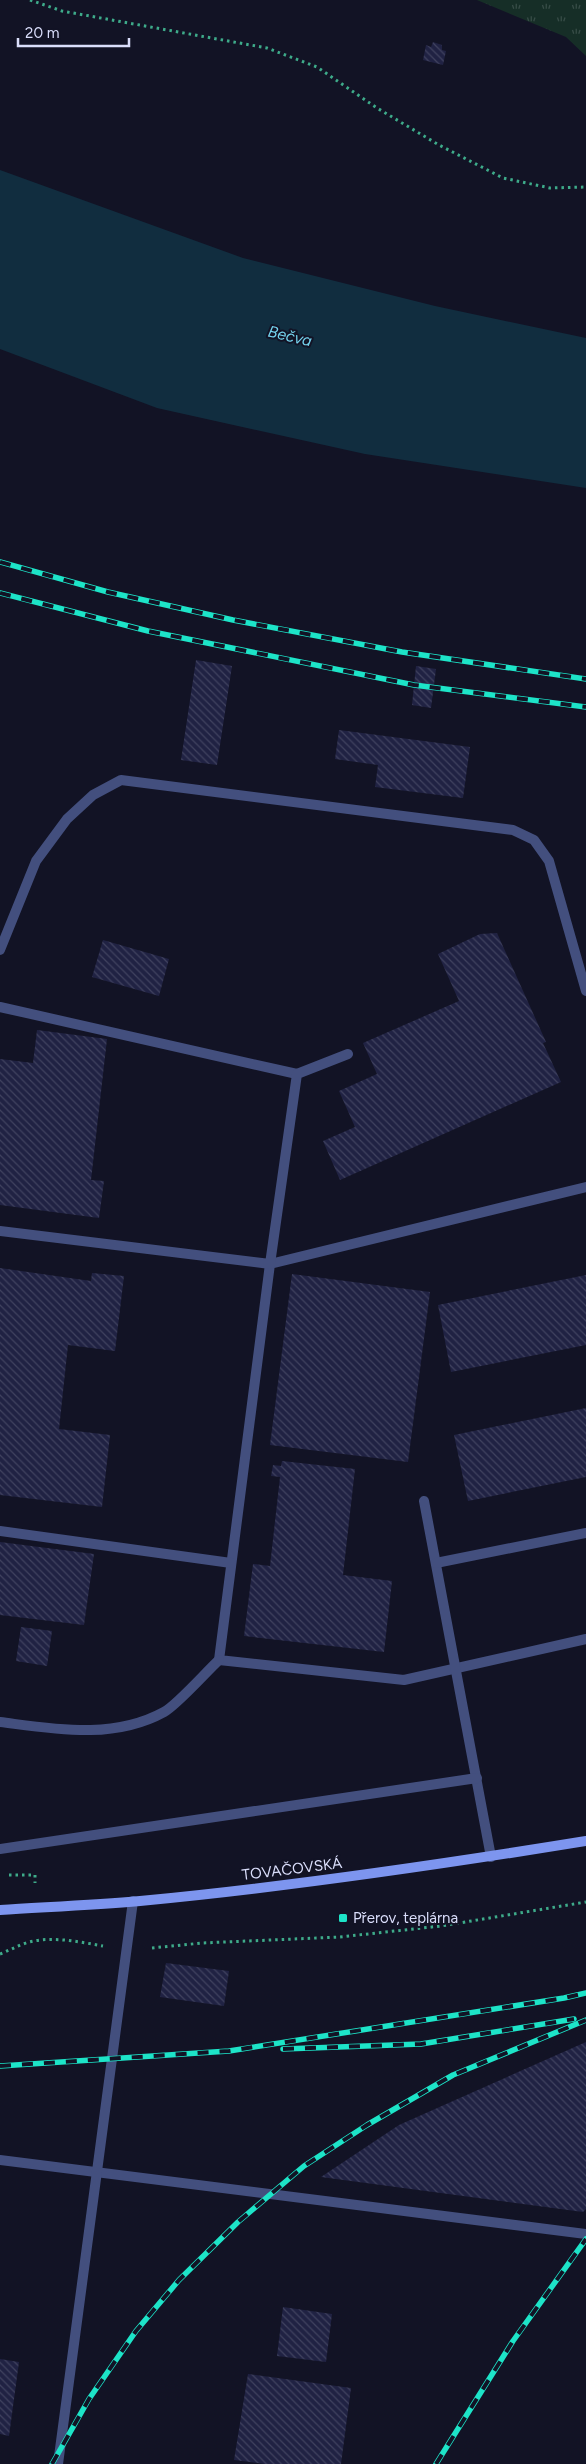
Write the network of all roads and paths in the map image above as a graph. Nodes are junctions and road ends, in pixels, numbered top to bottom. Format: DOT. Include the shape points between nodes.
graph roads {
  1 [pos="30,0"];
  2 [pos="586,187"];
  3 [pos="0,950"];
  4 [pos="586,991"];
  5 [pos="0,1008"];
  6 [pos="348,1054"];
  7 [pos="297,1074"];
  8 [pos="586,1187"];
  9 [pos="0,1231"];
  10 [pos="270,1264"];
  11 [pos="424,1501"];
  12 [pos="0,1531"];
  13 [pos="586,1533"];
  14 [pos="231,1563"];
  15 [pos="436,1564"];
  16 [pos="586,1639"];
  17 [pos="219,1660"];
  18 [pos="456,1667"];
  19 [pos="0,1722"];
  20 [pos="477,1778"];
  21 [pos="586,1841"];
  22 [pos="0,1849"];
  23 [pos="491,1857"];
  24 [pos="133,1902"];
  25 [pos="586,1902"];
  26 [pos="0,1910"];
  27 [pos="126,1948"];
  28 [pos="0,1954"];
  29 [pos="0,2160"];
  30 [pos="96,2172"];
  31 [pos="586,2234"];
  32 [pos="58,2464"];
  1 -- 2 [label="path" via="62,11 267,48 317,67 431,141 503,178 550,188"];
  3 -- 4 [label="lane" via="36,861 67,818 93,795 121,780 513,830 534,840 549,861"];
  5 -- 7 [label="lane"];
  6 -- 7 [label="lane"];
  7 -- 10 [label="lane"];
  8 -- 10 [label="lane"];
  9 -- 10 [label="lane"];
  10 -- 14 [label="lane"];
  11 -- 15 [label="lane"];
  12 -- 14 [label="lane"];
  13 -- 15 [label="lane"];
  14 -- 17 [label="lane"];
  15 -- 18 [label="lane"];
  16 -- 18 [label="lane"];
  17 -- 18 [label="lane" via="404,1680"];
  17 -- 19 [label="lane" via="166,1712 124,1728 66,1731"];
  18 -- 20 [label="lane"];
  20 -- 22 [label="lane"];
  20 -- 23 [label="lane"];
  21 -- 23 [label="main road, TOVAČOVSKÁ"];
  23 -- 24 [label="main road, TOVAČOVSKÁ"];
  24 -- 26 [label="main road, TOVAČOVSKÁ"];
  24 -- 27 [label="lane"];
  25 -- 27 [label="path" via="441,1926 350,1936"];
  27 -- 28 [label="path" via="48,1940 30,1942"];
  27 -- 30 [label="lane"];
  29 -- 30 [label="lane"];
  30 -- 31 [label="lane"];
  30 -- 32 [label="lane"];
}
